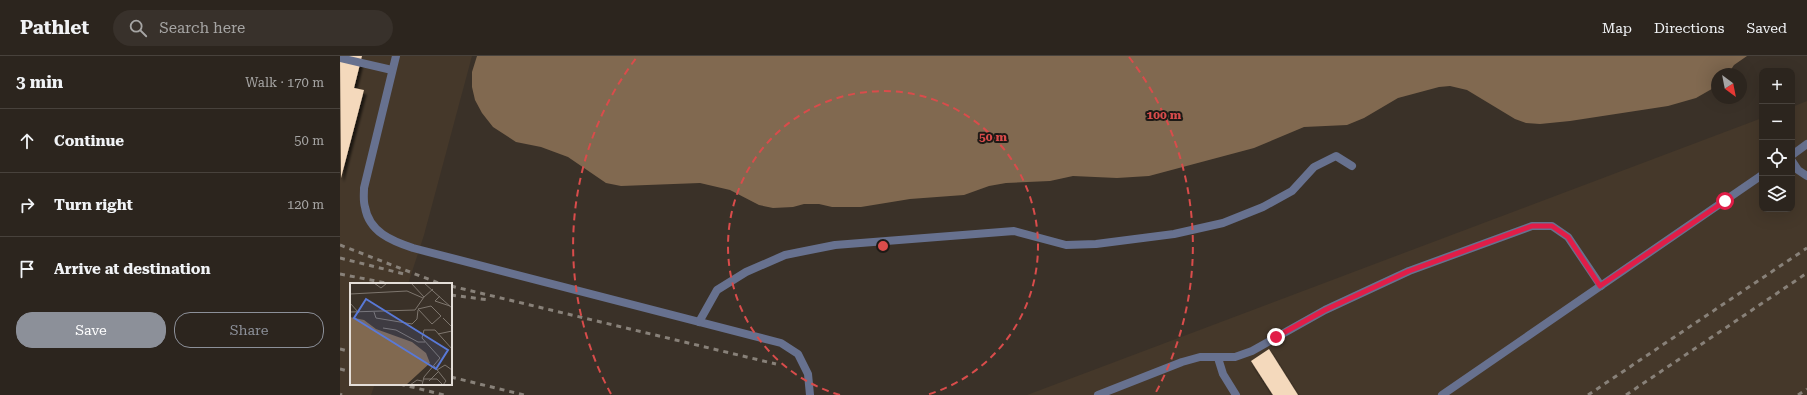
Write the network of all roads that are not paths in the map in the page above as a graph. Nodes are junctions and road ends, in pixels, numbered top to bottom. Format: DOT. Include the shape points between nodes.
graph roads {
  1 [pos="396,56"];
  2 [pos="340,58"];
  3 [pos="392,70"];
  4 [pos="1807,144"];
  5 [pos="1795,153"];
  6 [pos="1352,166"];
  7 [pos="1795,166"];
  8 [pos="1761,176"];
  9 [pos="1807,176"];
  10 [pos="1600,286"];
  11 [pos="699,322"];
  12 [pos="1218,358"];
  13 [pos="810,395"];
  14 [pos="1098,395"];
  15 [pos="1236,395"];
  16 [pos="1442,395"];
  1 -- 3 [label="lane"];
  2 -- 3 [label="lane"];
  3 -- 11 [label="lane" via="364,188 364,208 372,226 392,240 413,248"];
  4 -- 5 [label="lane"];
  6 -- 11 [label="lane" via="1336,156 1314,167 1292,191 1263,207 1223,223 1174,234 1096,244 1066,245 1014,231 835,245 785,255 746,272 717,290"];
  7 -- 9 [label="lane"];
  8 -- 10 [label="lane"];
  10 -- 12 [label="lane" via="1568,237 1552,226 1532,226 1409,271 1325,310 1252,351 1235,357"];
  10 -- 16 [label="lane"];
  11 -- 13 [label="lane" via="781,343 798,354 808,374"];
  12 -- 14 [label="lane" via="1200,357 1182,362"];
  12 -- 15 [label="lane" via="1223,374"];
}
